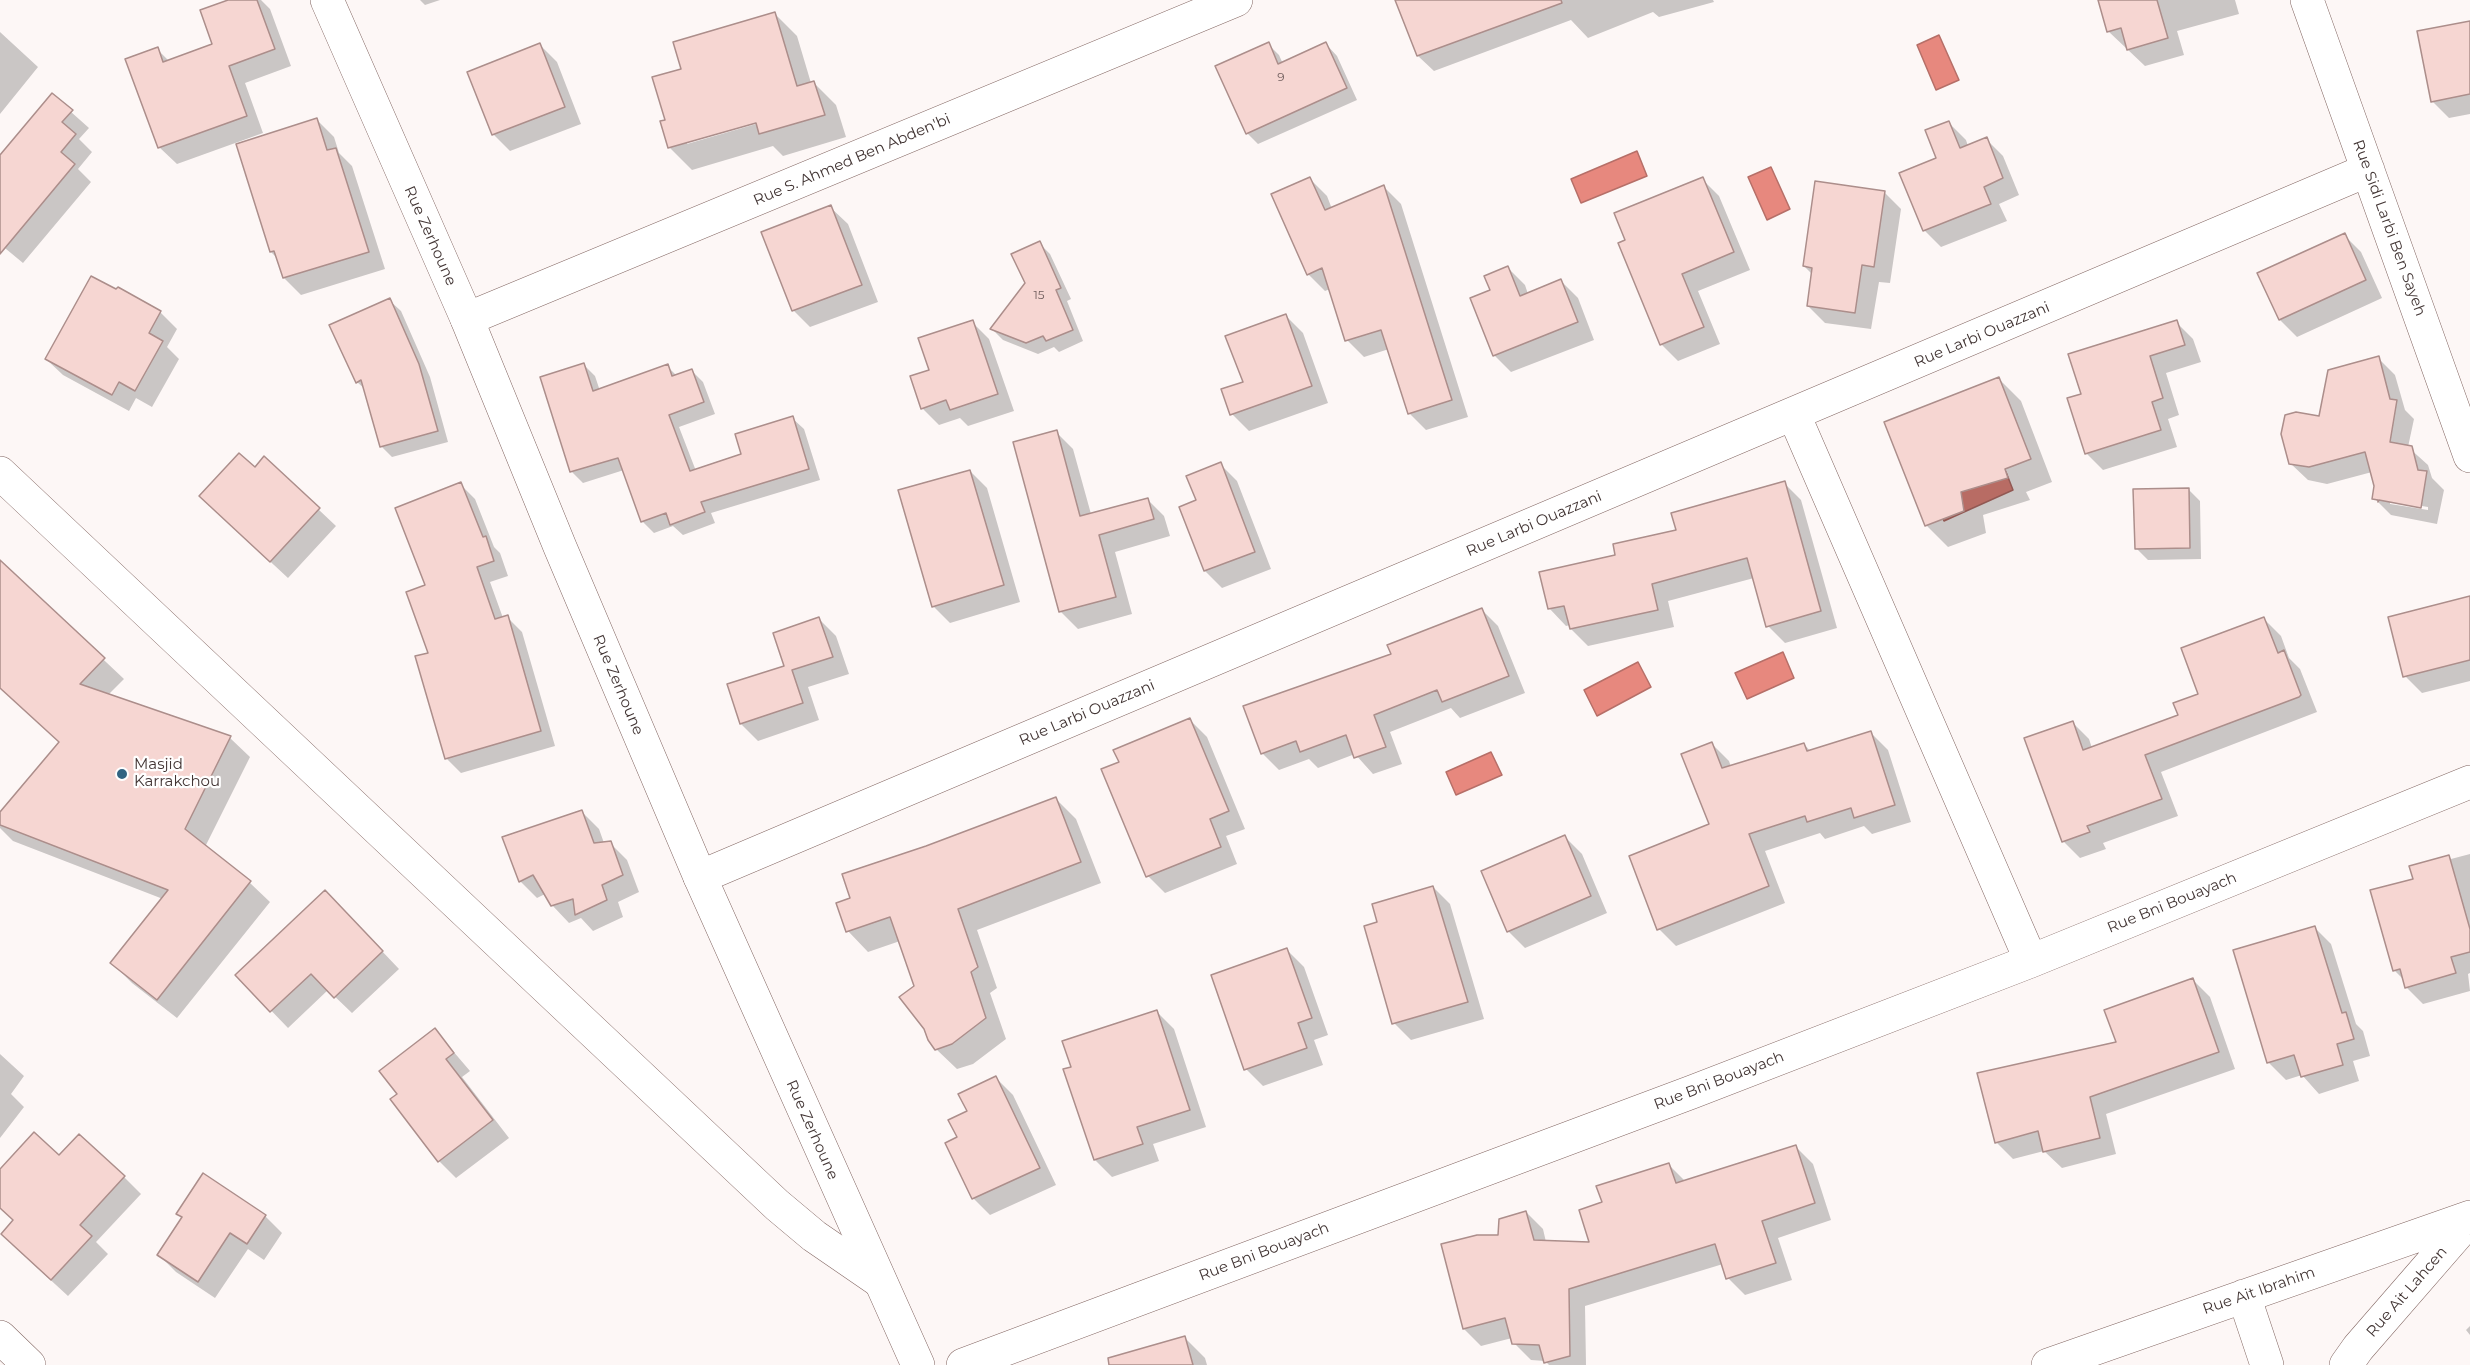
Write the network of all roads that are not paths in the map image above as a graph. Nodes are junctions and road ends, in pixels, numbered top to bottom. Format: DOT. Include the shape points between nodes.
graph roads {
  1 [pos="327,0"];
  2 [pos="1236,0"];
  3 [pos="2307,0"];
  4 [pos="2368,170"];
  5 [pos="467,319"];
  6 [pos="1794,415"];
  7 [pos="2470,456"];
  8 [pos="0,473"];
  9 [pos="2470,782"];
  10 [pos="700,877"];
  11 [pos="2031,961"];
  12 [pos="2470,1218"];
  13 [pos="878,1280"];
  14 [pos="2244,1296"];
  15 [pos="0,1336"];
  16 [pos="29,1365"];
  17 [pos="918,1365"];
  18 [pos="963,1365"];
  19 [pos="2048,1365"];
  20 [pos="2267,1365"];
  21 [pos="2346,1365"];
  1 -- 5 [label="street, Rue Zerhoune"];
  2 -- 5 [label="street, Rue S. Ahmed Ben Abden'bi"];
  3 -- 4 [label="street, Rue Sidi Larbi Ben Sayeh"];
  4 -- 6 [label="street, Rue Larbi Ouazzani"];
  4 -- 7 [label="street, Rue Sidi Larbi Ben Sayeh"];
  5 -- 10 [label="street, Rue Zerhoune"];
  6 -- 10 [label="street, Rue Larbi Ouazzani"];
  6 -- 11 [label="street"];
  8 -- 13 [label="street" via="777,1205"];
  9 -- 11 [label="street, Rue Bni Bouayach"];
  10 -- 13 [label="street, Rue Zerhoune"];
  11 -- 18 [label="street, Rue Bni Bouayach"];
  12 -- 14 [label="street, Rue Ait Ibrahim"];
  12 -- 21 [label="street, Rue Ait Lahcen"];
  13 -- 17 [label="street, Rue Zerhoune"];
  14 -- 19 [label="street, Rue Ait Ibrahim"];
  14 -- 20 [label="street"];
  15 -- 16 [label="street"];
}
